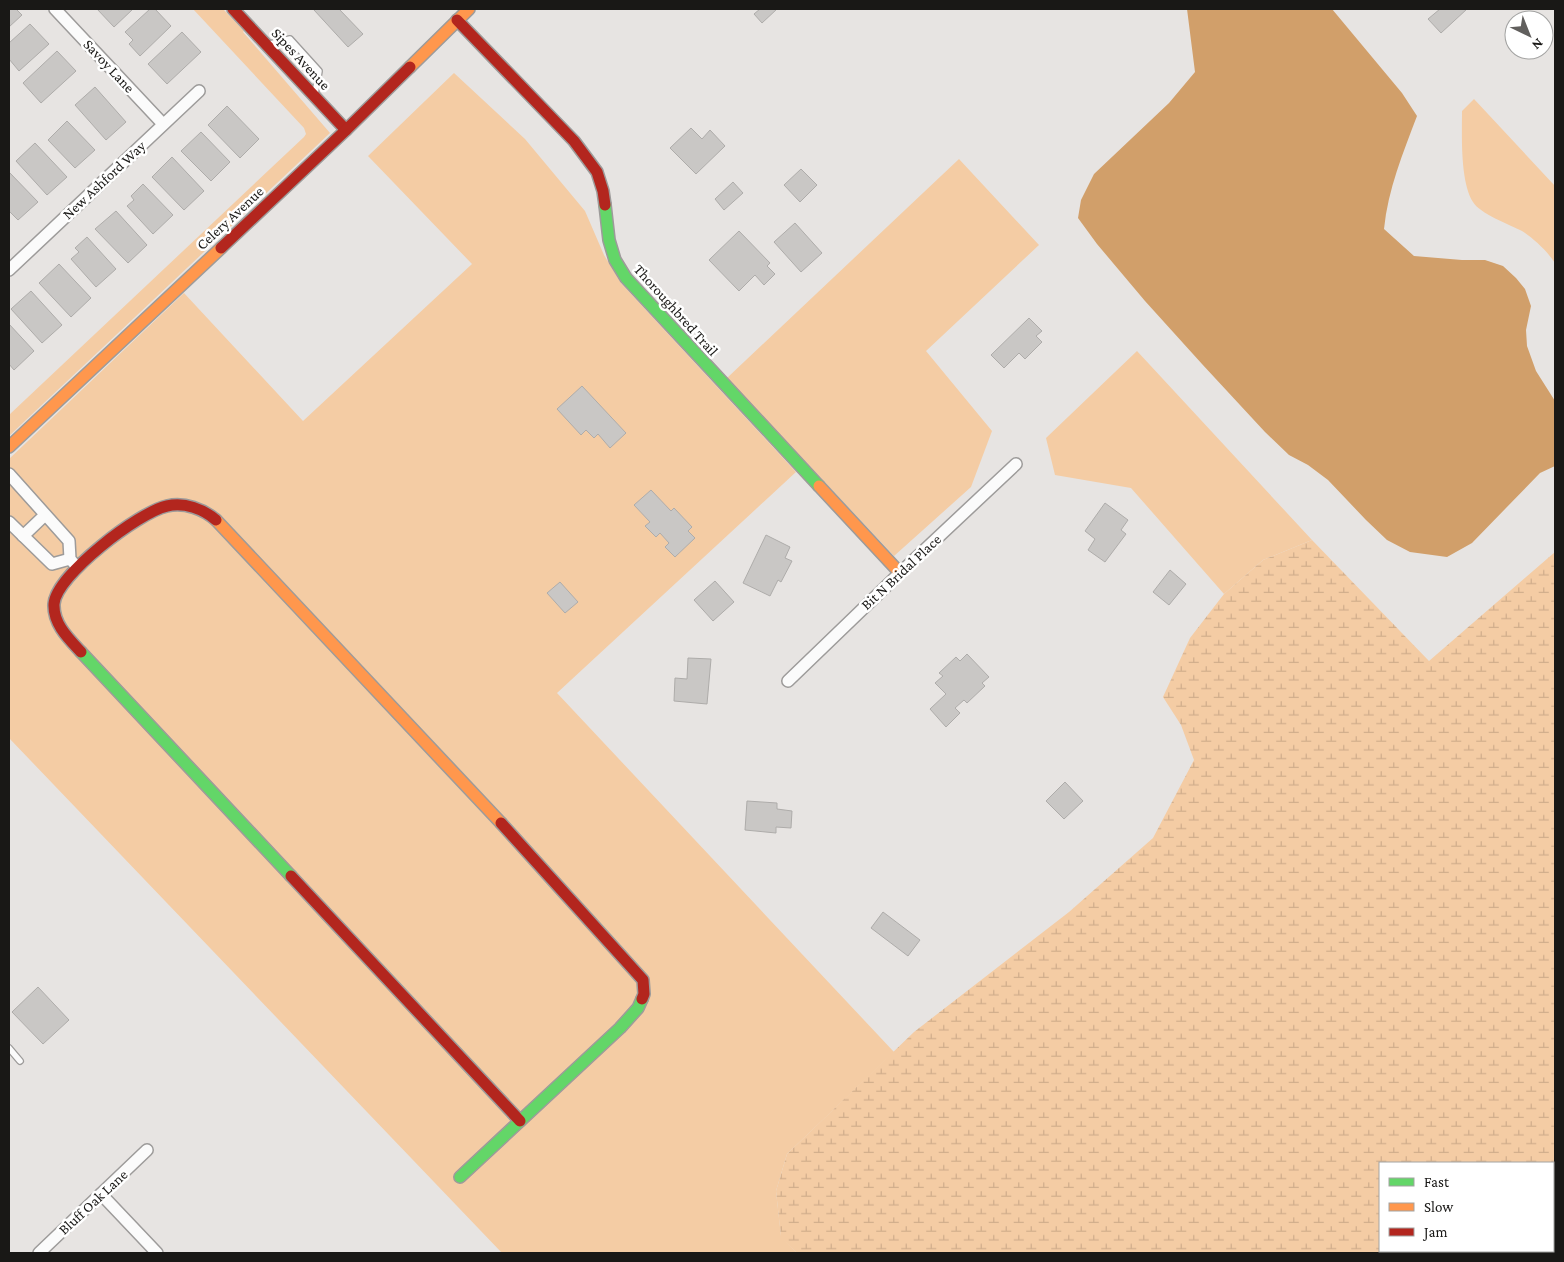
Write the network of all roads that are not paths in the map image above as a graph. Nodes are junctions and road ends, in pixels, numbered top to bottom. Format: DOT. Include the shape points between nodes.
graph roads {
  1 [pos="55,9"];
  2 [pos="233,9"];
  3 [pos="469,9"];
  4 [pos="457,20"];
  5 [pos="267,45"];
  6 [pos="199,91"];
  7 [pos="315,96"];
  8 [pos="163,124"];
  9 [pos="346,130"];
  10 [pos="9,270"];
  11 [pos="9,447"];
  12 [pos="1016,464"];
  13 [pos="9,474"];
  14 [pos="45,514"];
  15 [pos="9,522"];
  16 [pos="23,536"];
  17 [pos="74,563"];
  18 [pos="900,573"];
  19 [pos="788,681"];
  20 [pos="9,1048"];
  21 [pos="20,1061"];
  22 [pos="520,1121"];
  23 [pos="147,1150"];
  24 [pos="460,1177"];
  25 [pos="101,1194"];
  26 [pos="39,1253"];
  27 [pos="157,1253"];
  1 -- 8 [label="street, Savoy Lane"];
  2 -- 5 [label="street, Sipes Avenue"];
  3 -- 4 [label="street, Celery Avenue"];
  4 -- 9 [label="street, Celery Avenue"];
  4 -- 18 [label="street, Thoroughbred Trail" via="574,140 597,172 615,260 626,278"];
  5 -- 7 [label="street, Sipes Avenue"];
  5 -- 7 [label="lane" via="290,39 319,71"];
  6 -- 8 [label="street, New Ashford Way"];
  7 -- 9 [label="street, Sipes Avenue"];
  8 -- 10 [label="street, New Ashford Way"];
  9 -- 11 [label="street, Celery Avenue"];
  12 -- 18 [label="street, Bit N Bridal Place"];
  13 -- 14 [label="street"];
  14 -- 16 [label="street"];
  14 -- 17 [label="street" via="69,541"];
  15 -- 16 [label="street"];
  16 -- 17 [label="street" via="52,564"];
  17 -- 22 [label="street" via="55,599 55,615 65,635"];
  17 -- 22 [label="street" via="133,520 165,505 184,505 205,512 235,538 644,980 644,994 638,1008"];
  18 -- 19 [label="street, Bit N Bridal Place"];
  20 -- 21 [label="lane"];
  22 -- 24 [label="street"];
  23 -- 25 [label="street, Bluff Oak Lane"];
  25 -- 26 [label="street, Bluff Oak Lane"];
  25 -- 27 [label="street"];
}
